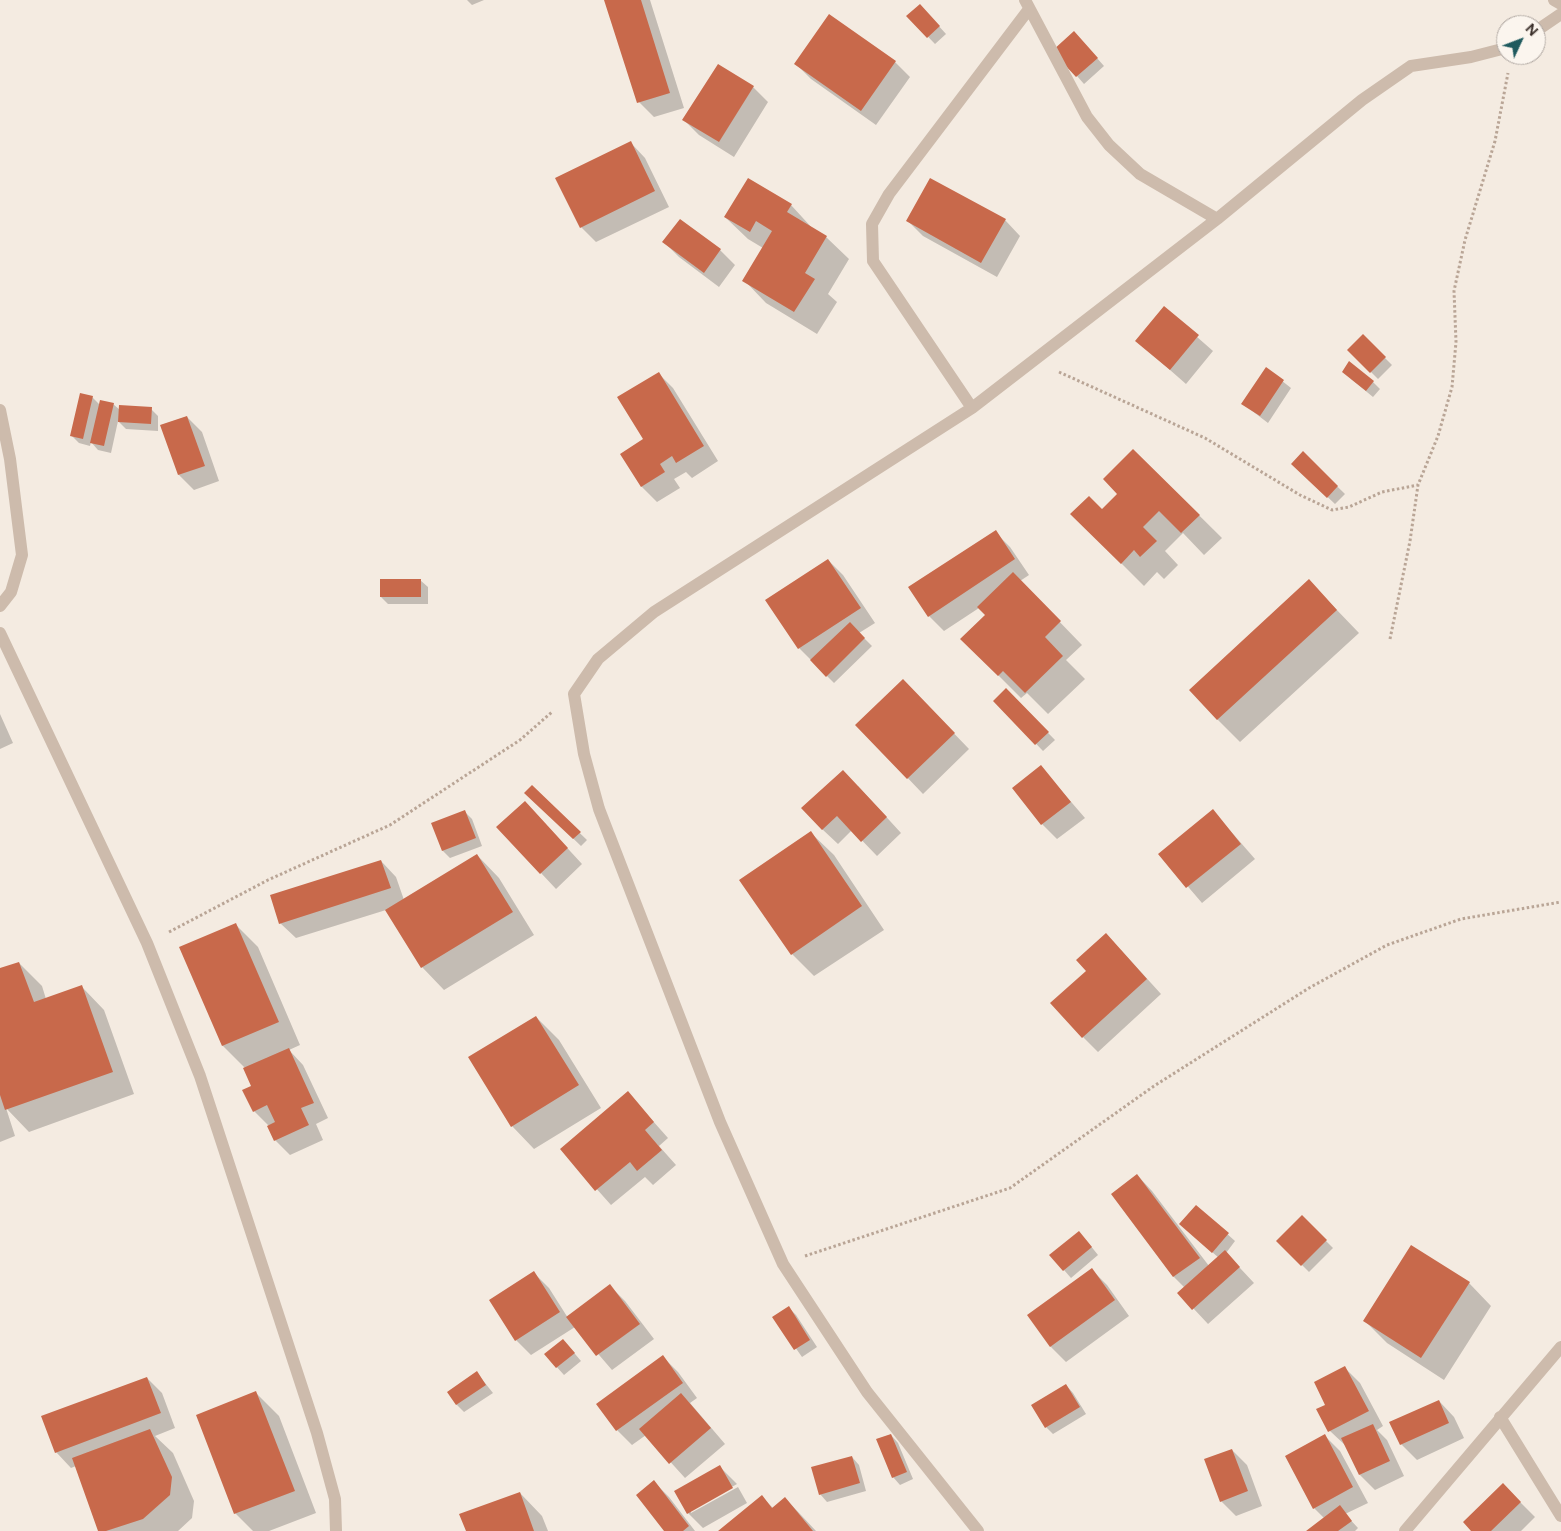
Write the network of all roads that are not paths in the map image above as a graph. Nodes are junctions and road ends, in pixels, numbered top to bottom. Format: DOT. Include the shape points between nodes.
graph roads {
  1 [pos="1554,0"];
  2 [pos="1027,4"];
  3 [pos="1561,4"];
  4 [pos="1561,14"];
  5 [pos="1546,24"];
  6 [pos="1496,51"];
  7 [pos="1216,219"];
  8 [pos="972,408"];
  9 [pos="0,410"];
  10 [pos="0,606"];
  11 [pos="0,633"];
  12 [pos="1561,1347"];
  13 [pos="1500,1417"];
  14 [pos="1561,1516"];
  15 [pos="336,1531"];
  16 [pos="978,1531"];
  17 [pos="1405,1531"];
  1 -- 3 [label="street"];
  2 -- 7 [label="street" via="1087,117 1109,146 1140,174"];
  2 -- 8 [label="street" via="889,194 872,224 873,261"];
  4 -- 5 [label="street"];
  6 -- 7 [label="street" via="1411,66 1362,100"];
  7 -- 8 [label="street"];
  8 -- 16 [label="street" via="654,612 598,659 574,694 584,754 599,809 720,1122 783,1264 867,1392"];
  9 -- 10 [label="street" via="10,459 22,555 11,592"];
  11 -- 15 [label="street" via="147,944 200,1076 314,1424 335,1499"];
  12 -- 13 [label="street"];
  13 -- 14 [label="street"];
  13 -- 17 [label="street"];
}
